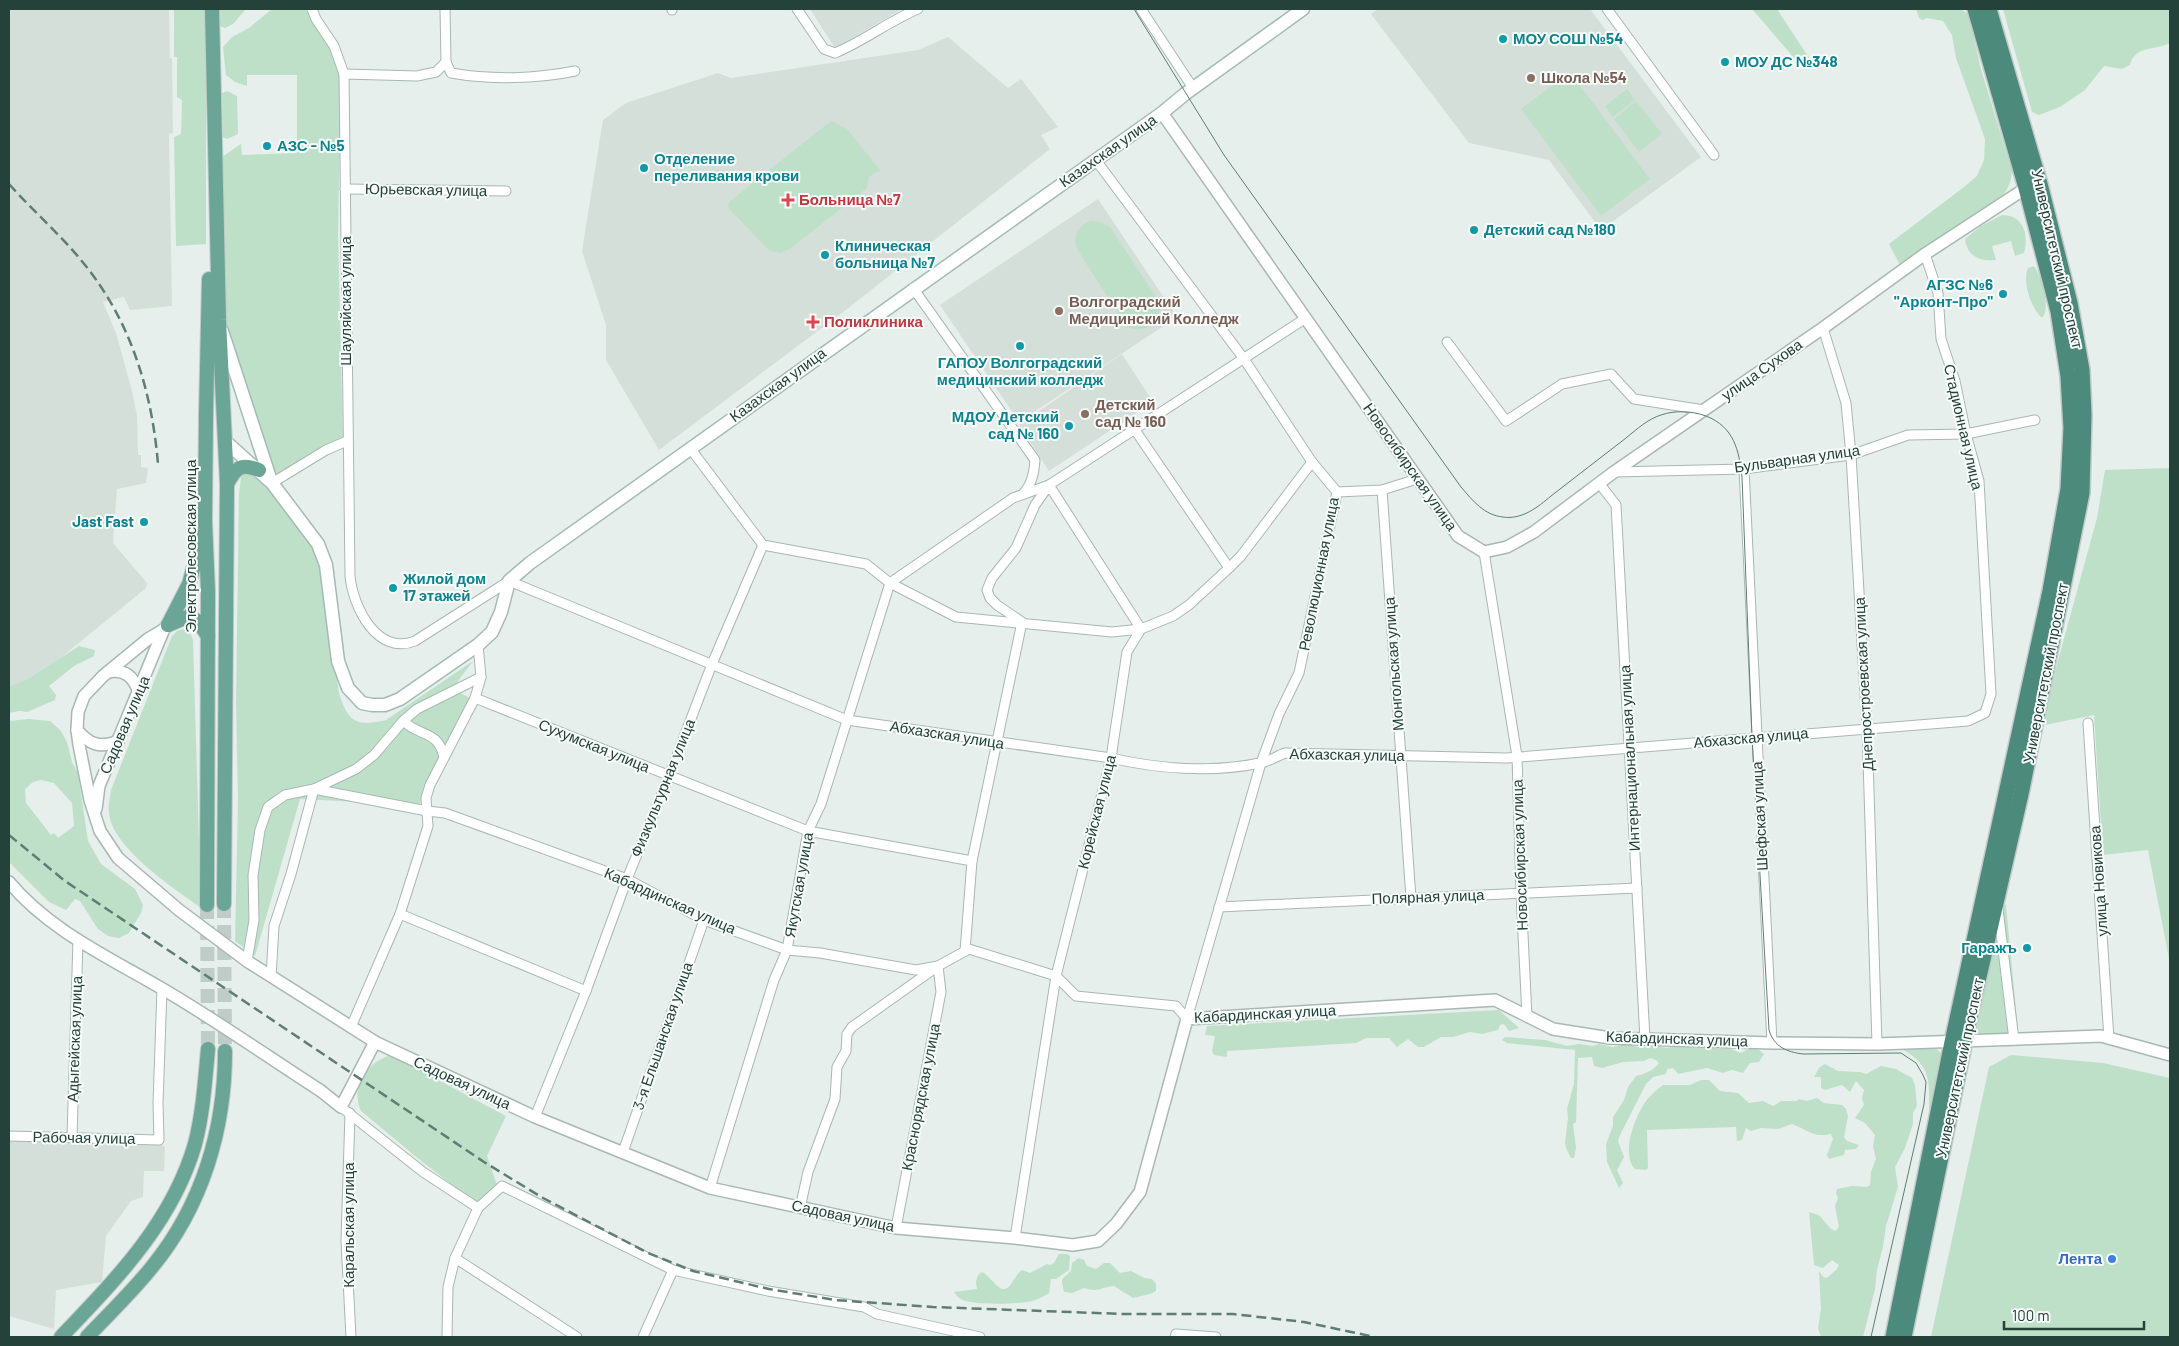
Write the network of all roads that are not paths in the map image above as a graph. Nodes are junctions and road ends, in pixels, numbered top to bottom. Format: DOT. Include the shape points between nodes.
graph roads {
  1 [pos="212,9"];
  2 [pos="312,9"];
  3 [pos="445,9"];
  4 [pos="797,9"];
  5 [pos="918,9"];
  6 [pos="1141,9"];
  7 [pos="1303,9"];
  8 [pos="1608,9"];
  9 [pos="1975,9"];
  10 [pos="1989,9"];
  11 [pos="446,62"];
  12 [pos="575,71"];
  13 [pos="344,74"];
  14 [pos="1193,88"];
  15 [pos="1162,113"];
  16 [pos="1714,155"];
  17 [pos="1095,159"];
  18 [pos="214,186"];
  19 [pos="2033,186"];
  20 [pos="346,189"];
  21 [pos="506,191"];
  22 [pos="1925,254"];
  23 [pos="913,288"];
  24 [pos="1306,318"];
  25 [pos="219,320"];
  26 [pos="1823,328"];
  27 [pos="1447,342"];
  28 [pos="1244,359"];
  29 [pos="1704,410"];
  30 [pos="2035,420"];
  31 [pos="1136,430"];
  32 [pos="1966,434"];
  33 [pos="207,440"];
  34 [pos="225,441"];
  35 [pos="347,441"];
  36 [pos="690,448"];
  37 [pos="1851,455"];
  38 [pos="1312,462"];
  39 [pos="1744,469"];
  40 [pos="259,470"];
  41 [pos="1614,472"];
  42 [pos="1418,479"];
  43 [pos="272,483"];
  44 [pos="1600,483"];
  45 [pos="228,484"];
  46 [pos="1049,485"];
  47 [pos="1382,490"];
  48 [pos="1337,492"];
  49 [pos="1021,496"];
  50 [pos="205,521"];
  51 [pos="763,545"];
  52 [pos="1484,552"];
  53 [pos="1229,568"];
  54 [pos="509,581"];
  55 [pos="890,583"];
  56 [pos="1022,622"];
  57 [pos="165,627"];
  58 [pos="1141,628"];
  59 [pos="208,636"];
  60 [pos="478,646"];
  61 [pos="712,664"];
  62 [pos="108,672"];
  63 [pos="480,677"];
  64 [pos="139,692"];
  65 [pos="1991,694"];
  66 [pos="475,698"];
  67 [pos="847,720"];
  68 [pos="403,721"];
  69 [pos="2088,723"];
  70 [pos="1867,728"];
  71 [pos="77,730"];
  72 [pos="1756,736"];
  73 [pos="118,741"];
  74 [pos="998,743"];
  75 [pos="1630,749"];
  76 [pos="1401,756"];
  77 [pos="1517,756"];
  78 [pos="444,757"];
  79 [pos="1111,758"];
  80 [pos="1261,763"];
  81 [pos="669,776"];
  82 [pos="314,790"];
  83 [pos="427,812"];
  84 [pos="97,821"];
  85 [pos="808,831"];
  86 [pos="972,861"];
  87 [pos="626,879"];
  88 [pos="9,882"];
  89 [pos="1637,888"];
  90 [pos="1521,893"];
  91 [pos="1411,898"];
  92 [pos="1997,901"];
  93 [pos="224,904"];
  94 [pos="207,905"];
  95 [pos="1219,906"];
  96 [pos="400,914"];
  97 [pos="704,920"];
  98 [pos="78,940"];
  99 [pos="788,950"];
  100 [pos="965,951"];
  101 [pos="247,961"];
  102 [pos="938,966"];
  103 [pos="1056,976"];
  104 [pos="271,977"];
  105 [pos="162,989"];
  106 [pos="586,991"];
  107 [pos="1527,1017"];
  108 [pos="1187,1019"];
  109 [pos="351,1027"];
  110 [pos="1646,1039"];
  111 [pos="2109,1039"];
  112 [pos="2014,1040"];
  113 [pos="375,1042"];
  114 [pos="1959,1042"];
  115 [pos="1772,1043"];
  116 [pos="1877,1044"];
  117 [pos="208,1049"];
  118 [pos="225,1051"];
  119 [pos="2170,1056"];
  120 [pos="346,1110"];
  121 [pos="535,1117"];
  122 [pos="9,1136"];
  123 [pos="72,1137"];
  124 [pos="622,1152"];
  125 [pos="710,1188"];
  126 [pos="478,1208"];
  127 [pos="800,1208"];
  128 [pos="896,1228"];
  129 [pos="1015,1238"];
  130 [pos="455,1258"];
  131 [pos="674,1270"];
  132 [pos="61,1337"];
  133 [pos="87,1337"];
  134 [pos="351,1337"];
  135 [pos="447,1337"];
  136 [pos="577,1337"];
  137 [pos="643,1337"];
  138 [pos="980,1337"];
  139 [pos="1175,1337"];
  140 [pos="1216,1337"];
  141 [pos="1893,1337"];
  142 [pos="1904,1337"];
  1 -- 18 [label="main road, Электролесовская улица"];
  2 -- 13 [label="street, Шауляйская улица" via="334,46"];
  3 -- 11 [label="street"];
  4 -- 5 [label="street" via="824,48 834,53"];
  6 -- 14 [label="street"];
  7 -- 14 [label="main road, Казахская улица"];
  8 -- 16 [label="street"];
  9 -- 19 [label="highway, Университетский проспект"];
  10 -- 19 [label="highway, Университетский проспект"];
  11 -- 12 [label="street" via="451,73 472,77 551,76"];
  11 -- 13 [label="street" via="436,72 417,76"];
  13 -- 20 [label="street, Шауляйская улица"];
  14 -- 15 [label="main road, Казахская улица"];
  15 -- 17 [label="main road, Казахская улица"];
  15 -- 24 [label="street, Новосибирская улица"];
  17 -- 23 [label="main road, Казахская улица"];
  17 -- 28 [label="street, Революционная улица"];
  18 -- 25 [label="main road, Электролесовская улица"];
  18 -- 33 [label="main road, Электролесовская улица"];
  19 -- 22 [label="street, улица Сухова"];
  19 -- 92 [label="highway, Университетский проспект" via="2070,303 2082,370 2082,493"];
  19 -- 114 [label="highway, Университетский проспект" via="2068,376 2071,428 2067,500"];
  20 -- 21 [label="street, Юрьевская улица"];
  20 -- 35 [label="street, Шауляйская улица"];
  22 -- 26 [label="street, улица Сухова"];
  22 -- 32 [label="street, Стадионная улица" via="1938,293 1941,339 1955,382"];
  23 -- 36 [label="main road, Казахская улица"];
  23 -- 49 [label="street" via="1035,460 1029,487"];
  24 -- 28 [label="street"];
  24 -- 42 [label="street, Новосибирская улица"];
  25 -- 34 [label="main road, Электролесовская улица"];
  25 -- 43 [label="main road"];
  26 -- 29 [label="street, улица Сухова"];
  26 -- 37 [label="street, Днепростроевская улица" via="1846,403"];
  27 -- 29 [label="street" via="1506,421 1562,384 1612,374 1634,399"];
  28 -- 31 [label="street"];
  28 -- 38 [label="street, Революционная улица"];
  29 -- 41 [label="street, улица Сухова"];
  30 -- 32 [label="street, Бульварная улица"];
  31 -- 46 [label="street"];
  31 -- 53 [label="street"];
  32 -- 37 [label="street, Бульварная улица" via="1908,435"];
  32 -- 65 [label="street, Стадионная улица" via="1979,481"];
  33 -- 34 [label="main road"];
  33 -- 50 [label="main road, Электролесовская улица"];
  34 -- 40 [label="main road"];
  34 -- 45 [label="main road, Электролесовская улица"];
  35 -- 43 [label="street"];
  35 -- 54 [label="street, Шауляйская улица" via="351,589 362,616 378,635 391,642 406,644 415,641"];
  36 -- 51 [label="street"];
  36 -- 54 [label="main road, Казахская улица"];
  37 -- 39 [label="street, Бульварная улица"];
  37 -- 70 [label="street, Днепростроевская улица"];
  38 -- 48 [label="street, Революционная улица"];
  38 -- 53 [label="street"];
  39 -- 41 [label="street, Бульварная улица"];
  39 -- 72 [label="street, Шефская улица"];
  40 -- 43 [label="main road"];
  40 -- 45 [label="main road" via="241,467 233,472"];
  41 -- 44 [label="street, улица Сухова"];
  42 -- 47 [label="street"];
  42 -- 52 [label="street, Новосибирская улица" via="1458,536"];
  43 -- 60 [label="main road" via="310,532 322,555 338,661 343,679 362,703 385,705 400,699"];
  44 -- 52 [label="street, улица Сухова" via="1534,532 1507,547"];
  44 -- 75 [label="street, Интернациональная улица" via="1616,505"];
  45 -- 93 [label="main road, Электролесовская улица"];
  46 -- 49 [label="street"];
  46 -- 56 [label="street" via="1035,505 1016,548 992,578 987,590 997,605"];
  46 -- 58 [label="street"];
  47 -- 48 [label="street"];
  47 -- 76 [label="street, Монгольская улица"];
  48 -- 80 [label="street, Революционная улица" via="1299,673"];
  49 -- 55 [label="street" via="1013,498"];
  50 -- 57 [label="main road" via="189,584"];
  50 -- 59 [label="main road, Электролесовская улица"];
  51 -- 55 [label="street" via="866,564"];
  51 -- 61 [label="street, Физкультурная улица"];
  52 -- 77 [label="street, Новосибирская улица"];
  53 -- 58 [label="street" via="1181,611"];
  54 -- 60 [label="main road" via="492,632"];
  54 -- 61 [label="street, Абхазская улица"];
  55 -- 56 [label="street" via="956,616"];
  55 -- 67 [label="street, Якутская улица"];
  56 -- 58 [label="street" via="1112,632"];
  56 -- 74 [label="street"];
  57 -- 59 [label="main road" via="188,617 198,621"];
  57 -- 62 [label="street, Садовая улица"];
  57 -- 64 [label="street, Садовая улица"];
  58 -- 79 [label="street, Корейская улица" via="1127,652"];
  59 -- 94 [label="main road, Электролесовская улица"];
  60 -- 63 [label="street"];
  61 -- 67 [label="street, Абхазская улица"];
  61 -- 81 [label="street, Физкультурная улица"];
  62 -- 64 [label="street" via="126,672"];
  62 -- 71 [label="street, Садовая улица" via="84,696 78,712"];
  63 -- 66 [label="street"];
  63 -- 68 [label="street" via="417,709"];
  64 -- 73 [label="street, Садовая улица"];
  65 -- 70 [label="street, Абхазская улица" via="1985,713 1968,721"];
  66 -- 78 [label="street"];
  66 -- 81 [label="street, Сухумская улица"];
  67 -- 74 [label="street, Абхазская улица"];
  67 -- 85 [label="street, Якутская улица" via="821,804"];
  68 -- 78 [label="street" via="415,730 433,736"];
  68 -- 82 [label="street" via="374,755 356,769"];
  69 -- 111 [label="street, улица Новикова"];
  70 -- 72 [label="street, Абхазская улица"];
  70 -- 116 [label="street, Днепростроевская улица"];
  71 -- 73 [label="street" via="85,739 99,746"];
  71 -- 84 [label="street, Садовая улица"];
  72 -- 75 [label="street, Абхазская улица"];
  72 -- 115 [label="street, Шефская улица"];
  73 -- 84 [label="street, Садовая улица" via="97,796"];
  74 -- 79 [label="street, Абхазская улица"];
  74 -- 86 [label="street"];
  75 -- 77 [label="street, Абхазская улица"];
  75 -- 89 [label="street, Интернациональная улица"];
  76 -- 77 [label="street, Абхазская улица"];
  76 -- 80 [label="street, Абхазская улица" via="1285,753"];
  76 -- 91 [label="street, Монгольская улица"];
  77 -- 90 [label="street, Новосибирская улица"];
  78 -- 83 [label="street" via="430,785 426,798"];
  79 -- 80 [label="street, Абхазская улица" via="1142,765 1197,769"];
  79 -- 103 [label="street, Корейская улица"];
  80 -- 95 [label="street, Революционная улица"];
  81 -- 85 [label="street, Сухумская улица"];
  81 -- 87 [label="street, Физкультурная улица"];
  82 -- 83 [label="street, Кабардинская улица"];
  82 -- 101 [label="street" via="286,795 268,807 260,830 253,875 254,920"];
  82 -- 104 [label="street" via="274,926"];
  83 -- 87 [label="street, Кабардинская улица" via="445,813"];
  83 -- 96 [label="street" via="428,826"];
  84 -- 101 [label="street, Садовая улица" via="112,851 128,868"];
  85 -- 86 [label="street, Сухумская улица"];
  85 -- 99 [label="street, Якутская улица"];
  86 -- 100 [label="street"];
  87 -- 97 [label="street, Кабардинская улица"];
  87 -- 106 [label="street, Физкультурная улица"];
  88 -- 98 [label="street" via="36,910"];
  89 -- 90 [label="street, Полярная улица"];
  89 -- 110 [label="street, Интернациональная улица"];
  90 -- 91 [label="street, Полярная улица"];
  90 -- 107 [label="street, Новосибирская улица"];
  91 -- 95 [label="street, Полярная улица"];
  92 -- 112 [label="street"];
  92 -- 114 [label="highway, Университетский проспект"];
  95 -- 108 [label="street, Революционная улица"];
  96 -- 106 [label="street"];
  96 -- 109 [label="street"];
  97 -- 99 [label="street, Кабардинская улица"];
  97 -- 124 [label="street, 3-я Ельшанская улица"];
  98 -- 105 [label="street"];
  98 -- 123 [label="street, Адыгейская улица"];
  99 -- 102 [label="street, Кабардинская улица" via="916,970"];
  99 -- 125 [label="street, Якутская улица" via="774,980"];
  100 -- 102 [label="street, Кабардинская улица"];
  100 -- 103 [label="street, Кабардинская улица" via="969,949"];
  101 -- 104 [label="street, Садовая улица"];
  102 -- 127 [label="street" via="852,1026 847,1034 846,1050 837,1067 835,1099 808,1172"];
  102 -- 128 [label="street, Краснорядская улица" via="941,992"];
  103 -- 108 [label="street, Кабардинская улица" via="1076,996 1176,1006"];
  103 -- 129 [label="street, Корейская улица"];
  104 -- 109 [label="street, Садовая улица"];
  105 -- 120 [label="street"];
  105 -- 123 [label="street, Рабочая улица" via="159,1140"];
  106 -- 121 [label="street, Физкультурная улица"];
  107 -- 108 [label="street, Кабардинская улица" via="1494,1000"];
  107 -- 110 [label="street, Кабардинская улица" via="1553,1029 1610,1038"];
  108 -- 129 [label="street, Садовая улица" via="1140,1192 1116,1224 1098,1240 1073,1245"];
  109 -- 113 [label="street, Садовая улица"];
  110 -- 115 [label="street, Кабардинская улица"];
  111 -- 112 [label="street, Кабардинская улица" via="2100,1036"];
  111 -- 119 [label="street, Кабардинская улица"];
  112 -- 114 [label="street, Кабардинская улица"];
  113 -- 120 [label="street"];
  113 -- 121 [label="street, Садовая улица"];
  114 -- 116 [label="street, Кабардинская улица"];
  114 -- 141 [label="highway, Университетский проспект"];
  114 -- 142 [label="highway, Университетский проспект"];
  115 -- 116 [label="street, Кабардинская улица"];
  117 -- 132 [label="main road" via="194,1144 171,1202 137,1254"];
  118 -- 133 [label="main road" via="225,1083 214,1149 188,1211 153,1266"];
  120 -- 126 [label="street" via="423,1172"];
  120 -- 134 [label="street, Каральская улица" via="346,1242"];
  121 -- 124 [label="street, Садовая улица"];
  122 -- 123 [label="street, Рабочая улица"];
  124 -- 125 [label="street, Садовая улица"];
  125 -- 127 [label="street, Садовая улица"];
  126 -- 130 [label="street"];
  126 -- 131 [label="street" via="502,1186"];
  127 -- 128 [label="street, Садовая улица"];
  128 -- 129 [label="street, Садовая улица"];
  130 -- 135 [label="street" via="448,1287"];
  130 -- 136 [label="street"];
  131 -- 137 [label="street"];
  131 -- 138 [label="street" via="768,1291 864,1307 877,1314"];
  139 -- 140 [label="street" via="1176,1334"];
}
